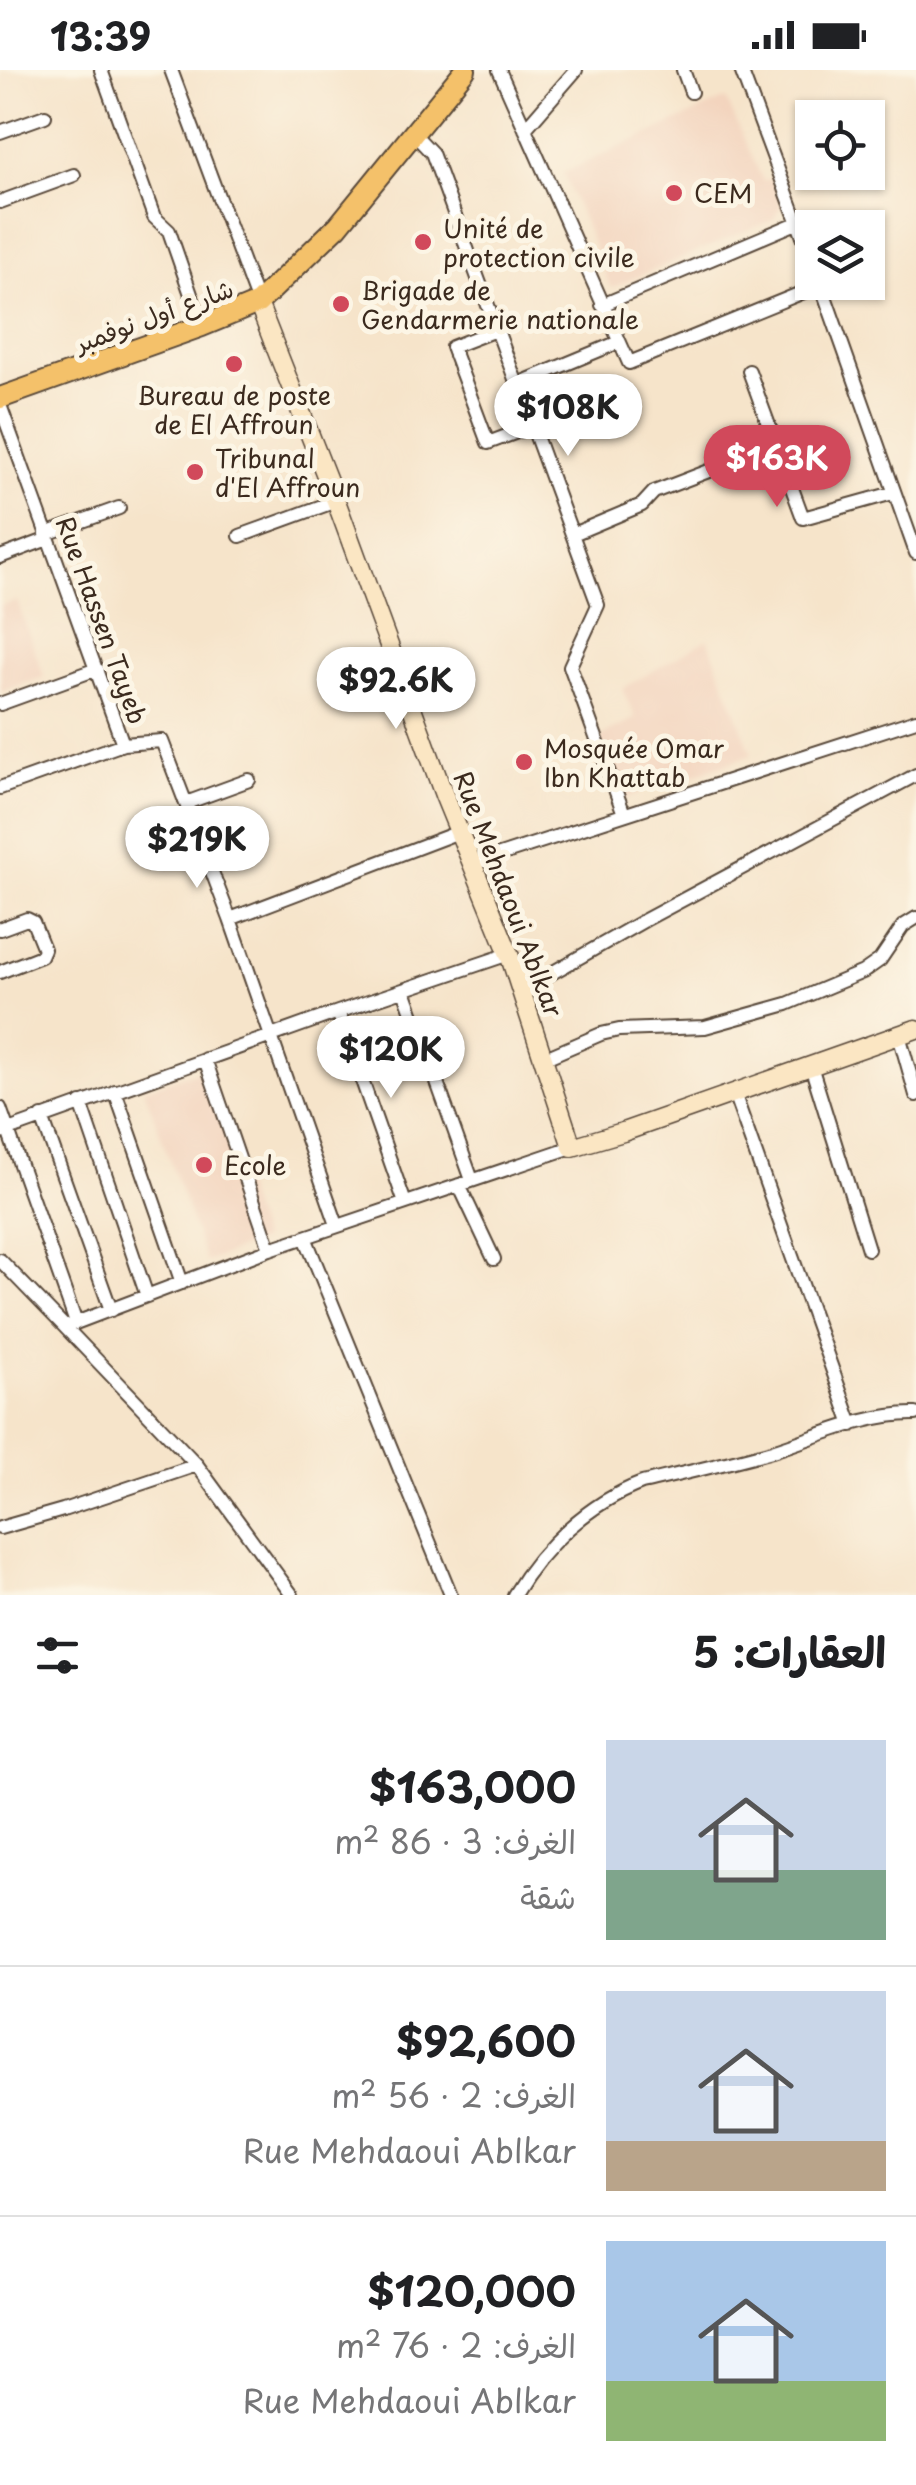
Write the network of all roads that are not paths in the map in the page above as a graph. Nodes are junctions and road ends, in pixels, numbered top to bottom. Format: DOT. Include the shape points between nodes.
graph roads {
  1 [pos="101,70"];
  2 [pos="171,70"];
  3 [pos="464,70"];
  4 [pos="499,70"];
  5 [pos="576,70"];
  6 [pos="683,70"];
  7 [pos="742,70"];
  8 [pos="691,92"];
  9 [pos="45,116"];
  10 [pos="525,129"];
  11 [pos="0,132"];
  12 [pos="413,134"];
  13 [pos="74,175"];
  14 [pos="0,202"];
  15 [pos="795,211"];
  16 [pos="795,224"];
  17 [pos="795,294"];
  18 [pos="826,300"];
  19 [pos="258,303"];
  20 [pos="602,304"];
  21 [pos="202,326"];
  22 [pos="498,329"];
  23 [pos="619,342"];
  24 [pos="749,370"];
  25 [pos="518,384"];
  26 [pos="0,402"];
  27 [pos="534,426"];
  28 [pos="714,469"];
  29 [pos="893,493"];
  30 [pos="336,501"];
  31 [pos="119,508"];
  32 [pos="573,534"];
  33 [pos="47,536"];
  34 [pos="240,536"];
  35 [pos="916,553"];
  36 [pos="0,556"];
  37 [pos="97,669"];
  38 [pos="0,704"];
  39 [pos="916,720"];
  40 [pos="123,744"];
  41 [pos="916,774"];
  42 [pos="249,780"];
  43 [pos="0,788"];
  44 [pos="186,803"];
  45 [pos="624,814"];
  46 [pos="460,832"];
  47 [pos="472,864"];
  48 [pos="916,918"];
  49 [pos="230,920"];
  50 [pos="0,929"];
  51 [pos="509,954"];
  52 [pos="0,972"];
  53 [pos="404,990"];
  54 [pos="520,990"];
  55 [pos="338,1012"];
  56 [pos="907,1032"];
  57 [pos="271,1036"];
  58 [pos="206,1059"];
  59 [pos="543,1060"];
  60 [pos="811,1066"];
  61 [pos="115,1090"];
  62 [pos="916,1091"];
  63 [pos="734,1094"];
  64 [pos="81,1103"];
  65 [pos="0,1108"];
  66 [pos="42,1117"];
  67 [pos="4,1131"];
  68 [pos="572,1147"];
  69 [pos="465,1183"];
  70 [pos="404,1203"];
  71 [pos="337,1226"];
  72 [pos="304,1237"];
  73 [pos="270,1249"];
  74 [pos="868,1249"];
  75 [pos="494,1259"];
  76 [pos="0,1260"];
  77 [pos="182,1283"];
  78 [pos="146,1296"];
  79 [pos="112,1310"];
  80 [pos="70,1325"];
  81 [pos="916,1414"];
  82 [pos="852,1425"];
  83 [pos="198,1466"];
  84 [pos="0,1528"];
  85 [pos="292,1595"];
  86 [pos="451,1595"];
  87 [pos="514,1595"];
  1 -- 21 [label="street"];
  2 -- 19 [label="street, Rue Mehdaoui Ablkar"];
  3 -- 12 [label="main road, شارع أول نوفمبر"];
  4 -- 10 [label="street"];
  5 -- 10 [label="street"];
  6 -- 8 [label="street"];
  7 -- 15 [label="street"];
  9 -- 11 [label="street"];
  10 -- 20 [label="street"];
  12 -- 19 [label="main road, شارع أول نوفمبر" via="338,226"];
  12 -- 22 [label="street" via="432,152"];
  13 -- 14 [label="street"];
  16 -- 20 [label="street"];
  17 -- 23 [label="street" via="629,363"];
  18 -- 29 [label="street"];
  19 -- 21 [label="main road, شارع أول نوفمبر"];
  19 -- 30 [label="street, Rue Mehdaoui Ablkar"];
  20 -- 23 [label="street"];
  21 -- 26 [label="main road, شارع أول نوفمبر"];
  22 -- 25 [label="street"];
  22 -- 27 [label="street" via="452,347 488,444"];
  23 -- 25 [label="street"];
  24 -- 29 [label="street" via="803,518"];
  25 -- 27 [label="street"];
  26 -- 33 [label="street, Rue Hassen Tayeb"];
  27 -- 32 [label="street"];
  28 -- 32 [label="street"];
  29 -- 35 [label="street"];
  30 -- 34 [label="street"];
  30 -- 46 [label="street, Rue Mehdaoui Ablkar"];
  31 -- 33 [label="street"];
  32 -- 45 [label="street" via="598,604 570,666"];
  33 -- 36 [label="street"];
  33 -- 37 [label="street, Rue Hassen Tayeb"];
  37 -- 38 [label="street"];
  37 -- 40 [label="street, Rue Hassen Tayeb"];
  39 -- 45 [label="street"];
  40 -- 43 [label="street"];
  40 -- 44 [label="street, Rue Hassen Tayeb" via="162,741"];
  41 -- 54 [label="street"];
  42 -- 44 [label="street"];
  44 -- 49 [label="street, Rue Hassen Tayeb"];
  45 -- 47 [label="street"];
  46 -- 47 [label="street, Rue Mehdaoui Ablkar"];
  46 -- 49 [label="street"];
  47 -- 51 [label="street, Rue Mehdaoui Ablkar"];
  48 -- 59 [label="street" via="863,972 787,1004 705,1027 601,1034"];
  49 -- 57 [label="street, Rue Hassen Tayeb"];
  50 -- 52 [label="street" via="33,922 44,949"];
  51 -- 53 [label="street"];
  51 -- 54 [label="street, Rue Mehdaoui Ablkar"];
  53 -- 55 [label="street"];
  53 -- 69 [label="street"];
  54 -- 59 [label="street, Rue Mehdaoui Ablkar"];
  55 -- 57 [label="street"];
  55 -- 70 [label="street"];
  56 -- 60 [label="street"];
  56 -- 62 [label="street"];
  57 -- 58 [label="street"];
  57 -- 71 [label="street, Rue Hassen Tayeb"];
  58 -- 61 [label="street"];
  58 -- 73 [label="street"];
  59 -- 68 [label="street, Rue Mehdaoui Ablkar"];
  60 -- 63 [label="street"];
  60 -- 74 [label="street"];
  61 -- 64 [label="street"];
  61 -- 77 [label="street"];
  63 -- 68 [label="street"];
  63 -- 82 [label="street"];
  64 -- 66 [label="street"];
  64 -- 78 [label="street"];
  65 -- 67 [label="street"];
  66 -- 67 [label="street"];
  66 -- 79 [label="street"];
  67 -- 80 [label="street"];
  68 -- 69 [label="street"];
  69 -- 70 [label="street"];
  69 -- 75 [label="street"];
  70 -- 71 [label="street"];
  71 -- 72 [label="street"];
  72 -- 73 [label="street"];
  72 -- 86 [label="street"];
  73 -- 77 [label="street"];
  76 -- 80 [label="street"];
  77 -- 78 [label="street"];
  78 -- 79 [label="street"];
  79 -- 80 [label="street"];
  80 -- 83 [label="street"];
  81 -- 82 [label="street"];
  82 -- 87 [label="street" via="623,1490 575,1523"];
  83 -- 84 [label="street"];
  83 -- 85 [label="street"];
}
